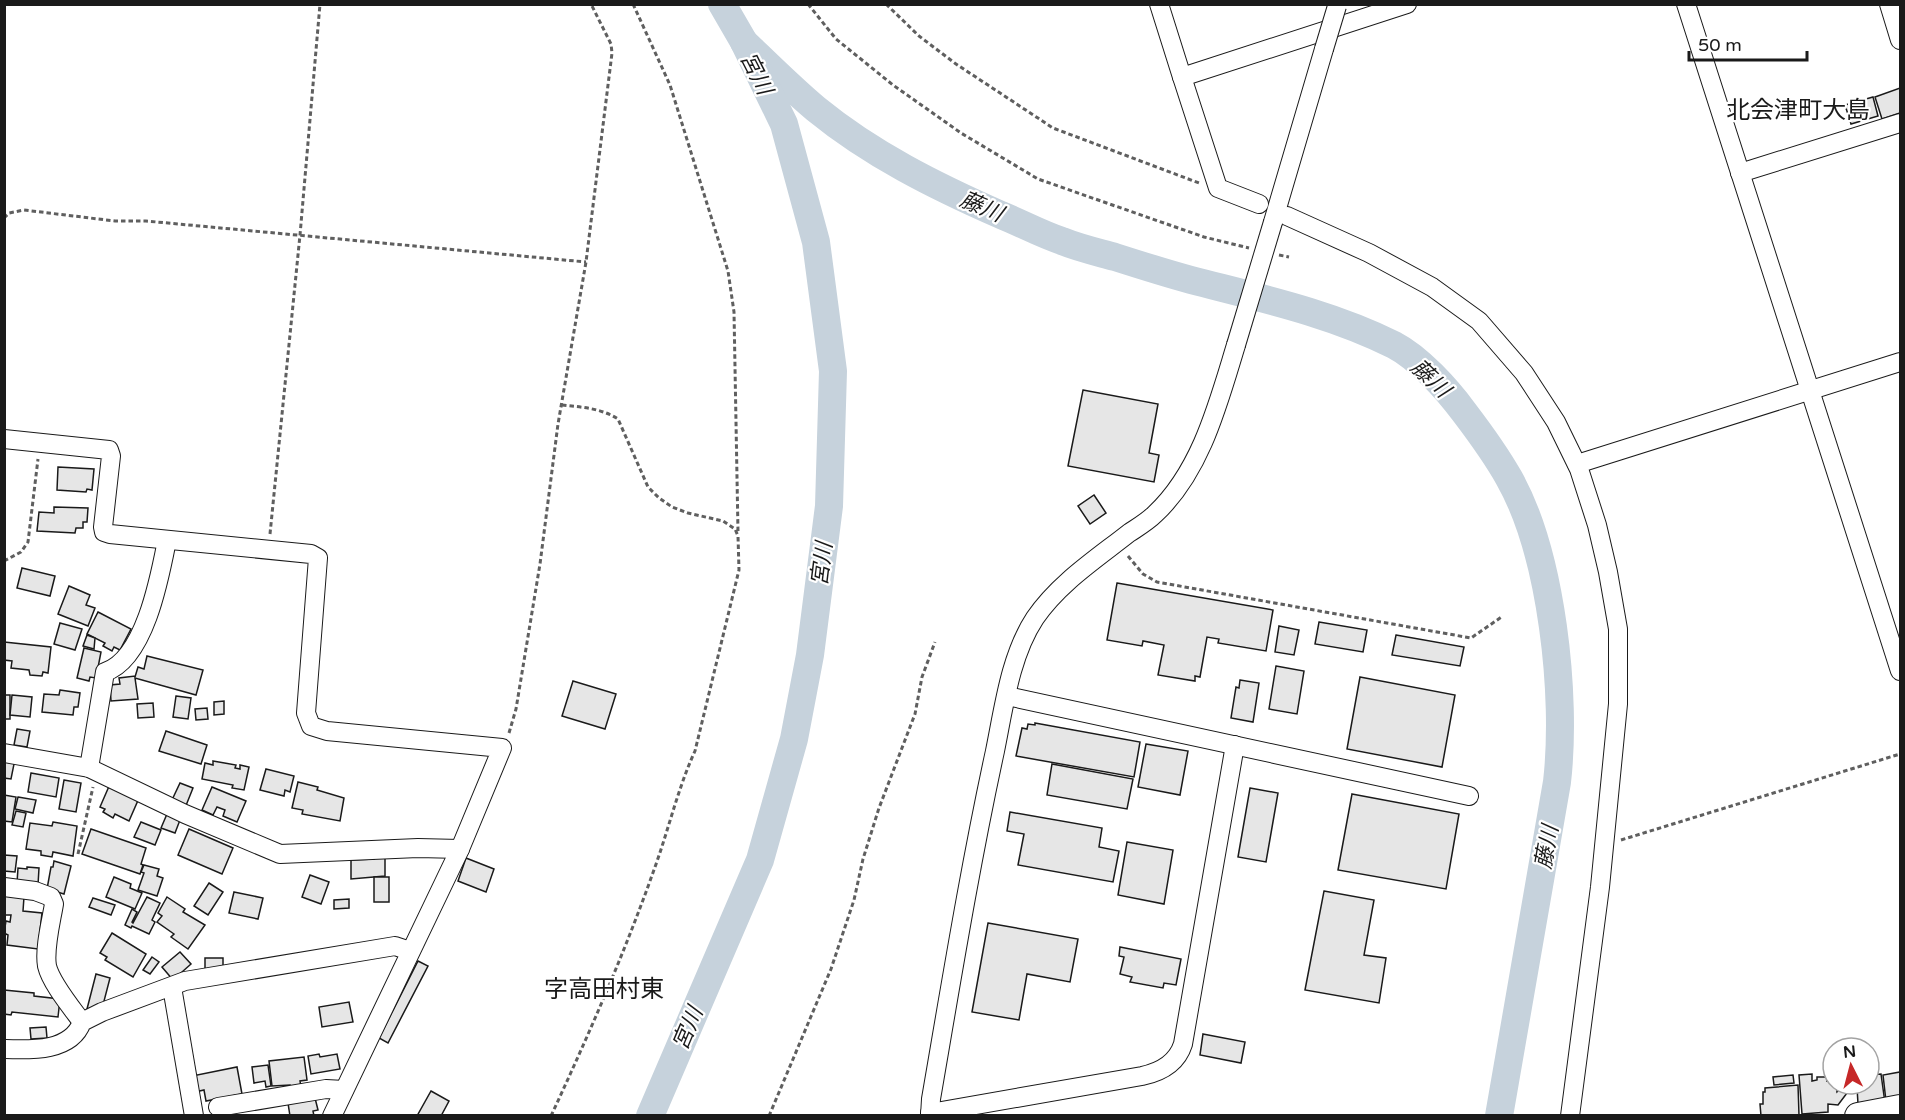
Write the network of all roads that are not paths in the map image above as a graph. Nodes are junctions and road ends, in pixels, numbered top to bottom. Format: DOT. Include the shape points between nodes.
graph roads {
  1 [pos="1159,4"];
  2 [pos="1407,4"];
  3 [pos="1686,4"];
  4 [pos="1889,4"];
  5 [pos="1337,5"];
  6 [pos="1900,40"];
  7 [pos="1182,77"];
  8 [pos="1900,123"];
  9 [pos="1740,173"];
  10 [pos="1259,204"];
  11 [pos="1280,219"];
  12 [pos="1900,362"];
  13 [pos="1810,391"];
  14 [pos="4,439"];
  15 [pos="1577,464"];
  16 [pos="167,540"];
  17 [pos="1900,671"];
  18 [pos="1007,696"];
  19 [pos="1235,745"];
  20 [pos="4,753"];
  21 [pos="93,769"];
  22 [pos="1469,796"];
  23 [pos="460,849"];
  24 [pos="4,887"];
  25 [pos="410,951"];
  26 [pos="172,987"];
  27 [pos="82,1022"];
  28 [pos="4,1049"];
  29 [pos="344,1090"];
  30 [pos="1900,1108"];
  31 [pos="229,1109"];
  32 [pos="930,1114"];
  33 [pos="194,1116"];
  34 [pos="332,1116"];
  35 [pos="1570,1116"];
  36 [pos="1858,1116"];
  1 -- 7 [label="street"];
  2 -- 7 [label="street"];
  3 -- 9 [label="street"];
  4 -- 6 [label="street"];
  5 -- 11 [label="street, bridge"];
  7 -- 10 [label="street" via="1218,188"];
  8 -- 9 [label="street"];
  9 -- 13 [label="street"];
  11 -- 15 [label="street" via="1380,258 1432,287 1479,321 1524,373"];
  11 -- 18 [label="street, bridge" via="1200,450 1187,475 1153,516 1057,591 1035,618 1017,653"];
  12 -- 13 [label="street"];
  13 -- 15 [label="street"];
  13 -- 17 [label="street"];
  14 -- 16 [label="street" via="109,450 104,531"];
  15 -- 35 [label="street" via="1597,525 1618,629 1618,704"];
  16 -- 21 [label="street" via="151,609 124,660 105,672"];
  16 -- 23 [label="street" via="311,554 318,558 306,713 311,726 327,731 502,748"];
  18 -- 19 [label="street"];
  18 -- 32 [label="street" via="981,812"];
  19 -- 22 [label="street"];
  19 -- 32 [label="street" via="1179,1057 1155,1073"];
  20 -- 21 [label="street"];
  21 -- 23 [label="street" via="280,854"];
  23 -- 25 [label="street"];
  24 -- 27 [label="street" via="51,897 54,904 47,965"];
  25 -- 26 [label="street" via="394,946 376,948 186,981"];
  25 -- 29 [label="street"];
  26 -- 27 [label="street"];
  26 -- 33 [label="street"];
  27 -- 28 [label="street" via="71,1039 31,1050"];
  29 -- 31 [label="street" via="326,1089"];
  29 -- 34 [label="street"];
  30 -- 36 [label="highway"];
}
